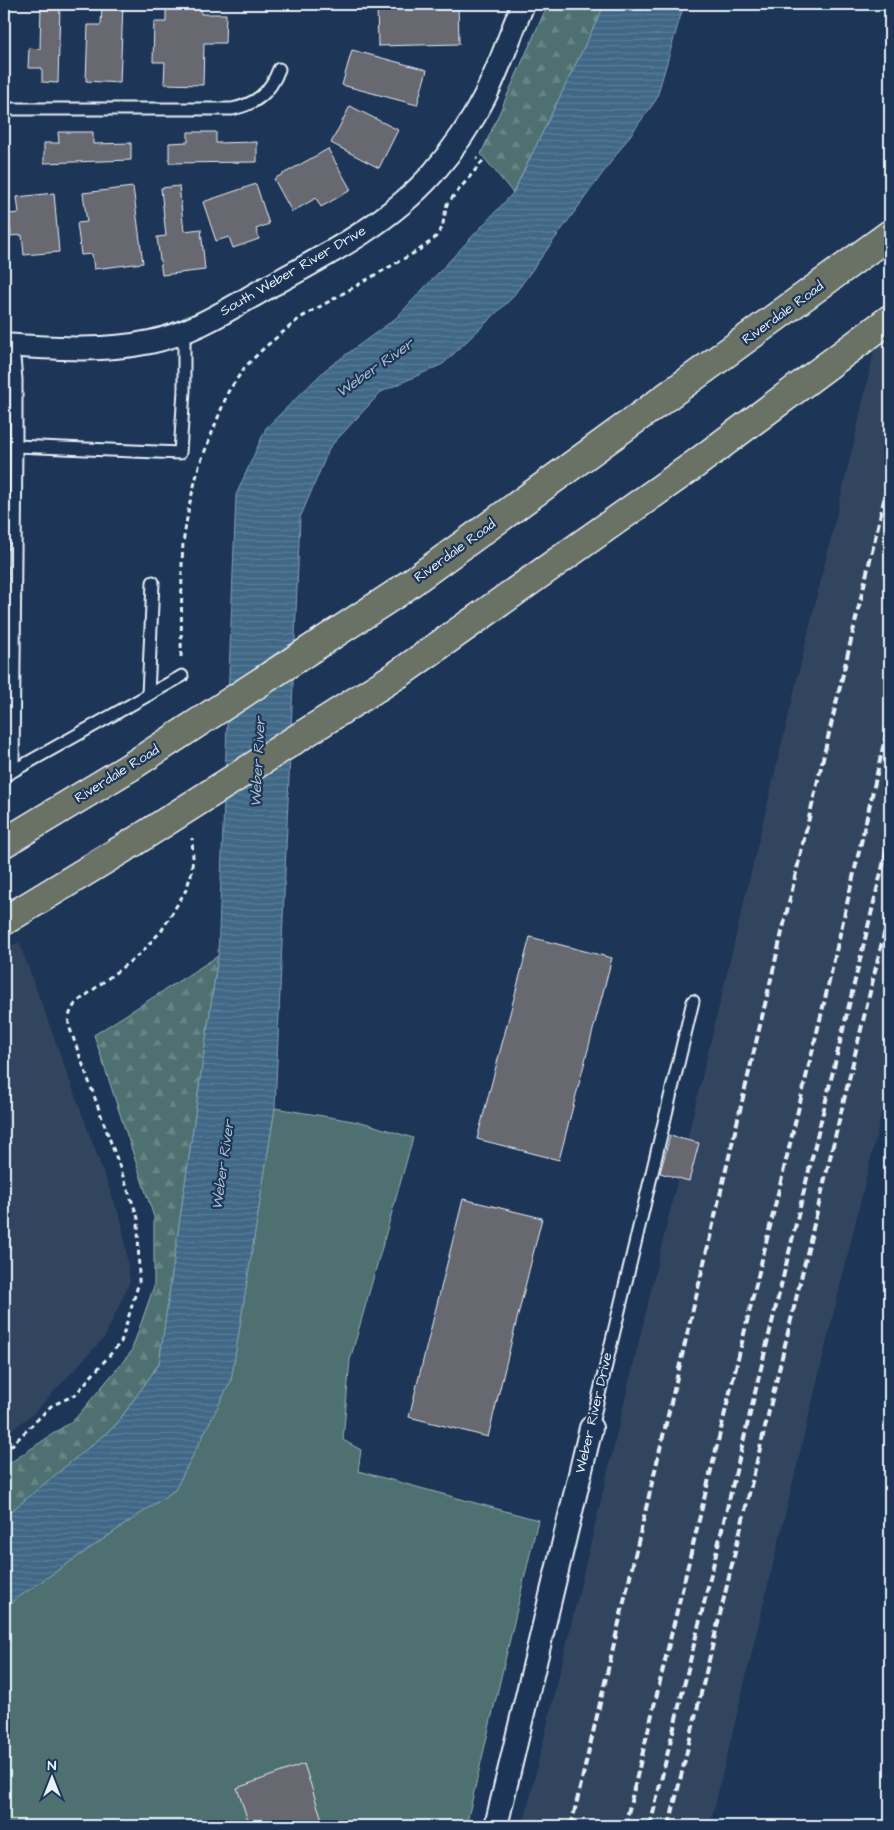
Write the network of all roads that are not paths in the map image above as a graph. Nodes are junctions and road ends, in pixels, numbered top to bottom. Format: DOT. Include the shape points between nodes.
graph roads {
  1 [pos="522,4"];
  2 [pos="279,69"];
  3 [pos="4,109"];
  4 [pos="890,234"];
  5 [pos="890,319"];
  6 [pos="184,332"];
  7 [pos="9,346"];
  8 [pos="16,446"];
  9 [pos="153,582"];
  10 [pos="182,676"];
  11 [pos="148,695"];
  12 [pos="8,773"];
  13 [pos="4,843"];
  14 [pos="4,921"];
  15 [pos="693,1000"];
  16 [pos="591,1428"];
  17 [pos="496,1826"];
  1 -- 6 [label="street, South Weber River Drive" via="484,98 439,165 412,196 318,260"];
  2 -- 3 [label="lane" via="274,84 259,98 246,106 232,109"];
  4 -- 13 [label="main road, Riverdale Road, bridge" via="397,593 130,767"];
  5 -- 14 [label="main road, bridge" via="694,465 400,672"];
  6 -- 7 [label="street, South Weber River Drive" via="153,342 100,349"];
  6 -- 8 [label="lane" via="180,453"];
  7 -- 8 [label="lane" via="16,380"];
  8 -- 12 [label="lane"];
  9 -- 11 [label="lane"];
  10 -- 11 [label="lane"];
  11 -- 12 [label="lane"];
  15 -- 16 [label="lane, Weber River Drive"];
  16 -- 17 [label="street, Weber River Drive"];
}
